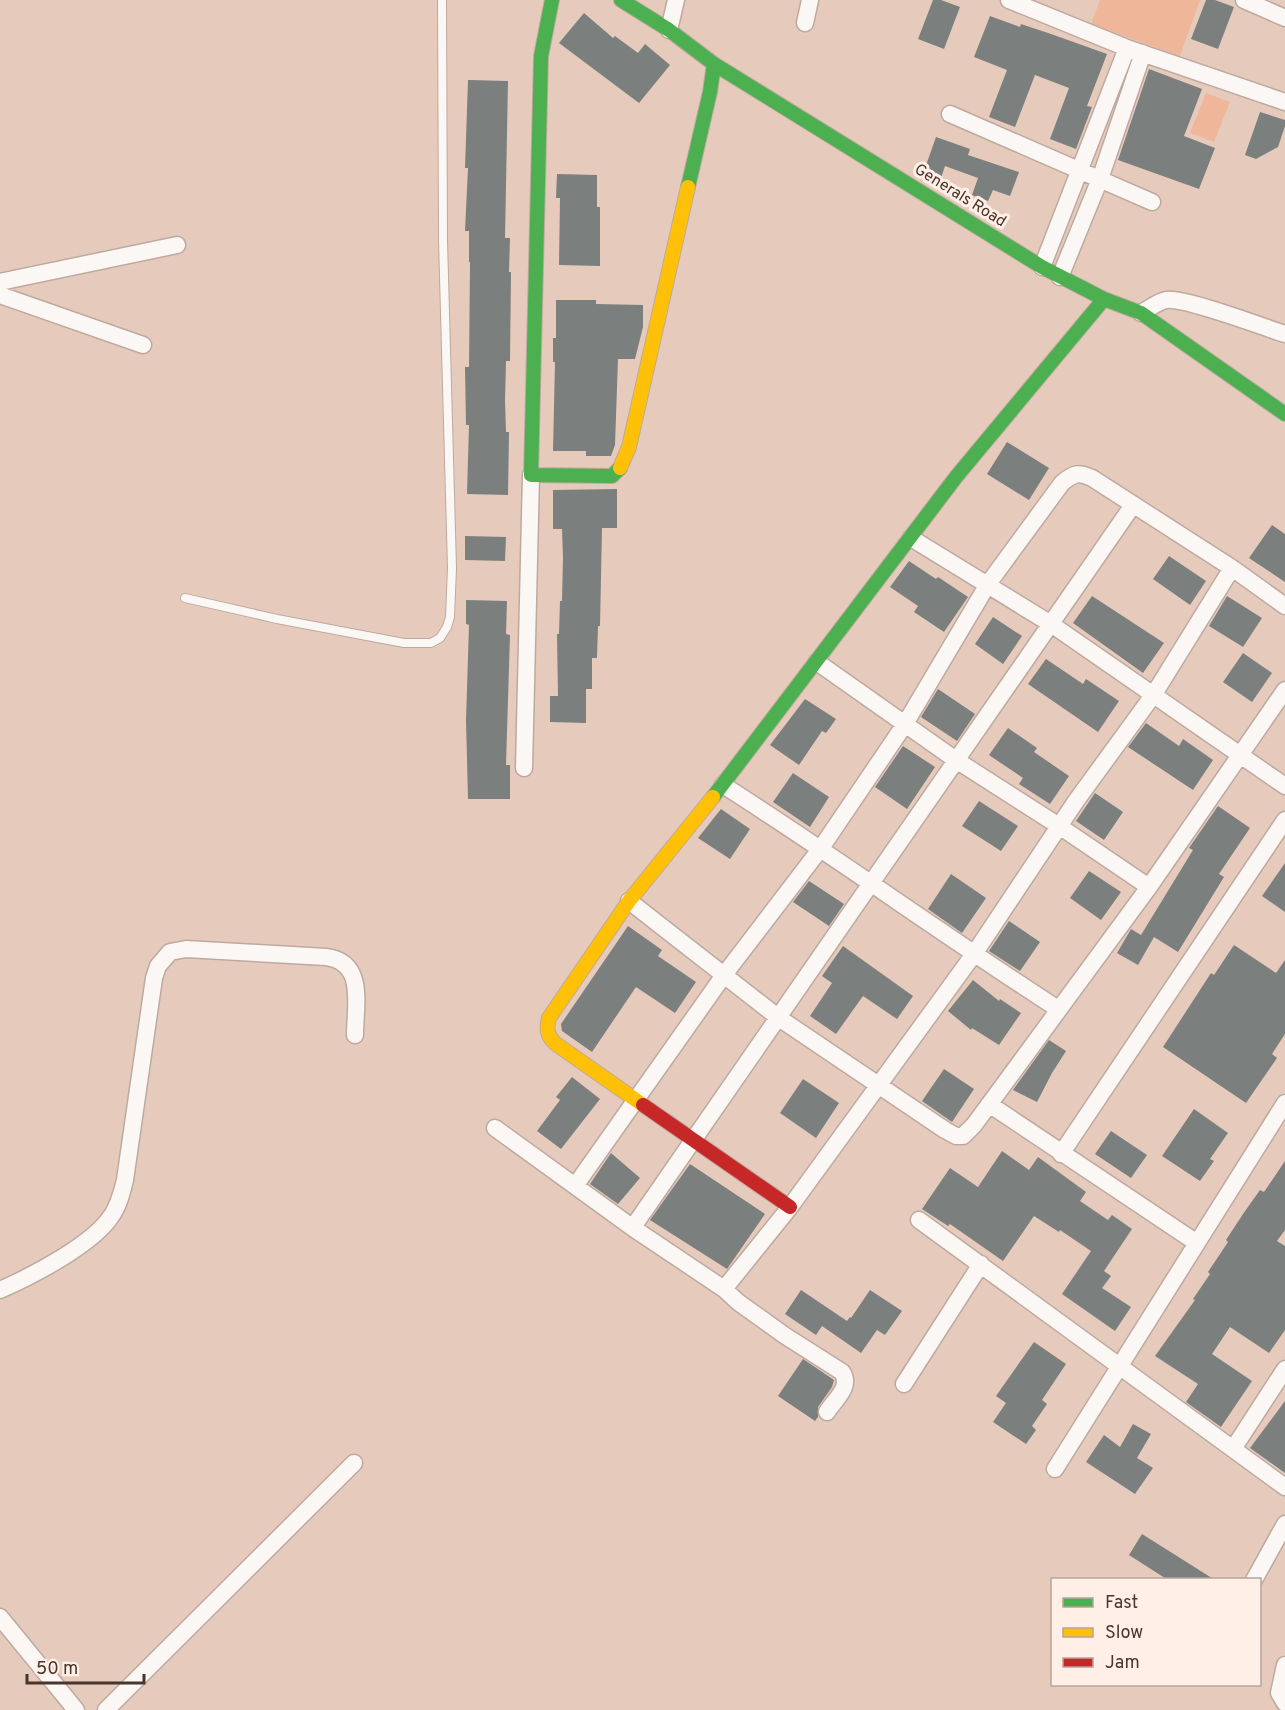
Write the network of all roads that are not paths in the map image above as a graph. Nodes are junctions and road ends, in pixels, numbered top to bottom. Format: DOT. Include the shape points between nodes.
graph roads {
  1 [pos="442,0"];
  2 [pos="552,0"];
  3 [pos="621,0"];
  4 [pos="676,0"];
  5 [pos="810,0"];
  6 [pos="1009,0"];
  7 [pos="1244,0"];
  8 [pos="1285,18"];
  9 [pos="805,23"];
  10 [pos="669,30"];
  11 [pos="1135,50"];
  12 [pos="714,64"];
  13 [pos="1285,102"];
  14 [pos="950,114"];
  15 [pos="1079,170"];
  16 [pos="1100,179"];
  17 [pos="1152,202"];
  18 [pos="177,245"];
  19 [pos="1042,267"];
  20 [pos="1060,277"];
  21 [pos="0,282"];
  22 [pos="0,295"];
  23 [pos="1104,299"];
  24 [pos="1141,313"];
  25 [pos="1285,334"];
  26 [pos="143,345"];
  27 [pos="1285,414"];
  28 [pos="531,475"];
  29 [pos="1133,505"];
  30 [pos="911,538"];
  31 [pos="1232,568"];
  32 [pos="988,584"];
  33 [pos="185,598"];
  34 [pos="1285,606"];
  35 [pos="1051,624"];
  36 [pos="817,662"];
  37 [pos="1285,690"];
  38 [pos="1154,694"];
  39 [pos="905,724"];
  40 [pos="1239,754"];
  41 [pos="957,760"];
  42 [pos="524,768"];
  43 [pos="723,784"];
  44 [pos="1285,786"];
  45 [pos="1285,820"];
  46 [pos="1059,826"];
  47 [pos="821,848"];
  48 [pos="871,884"];
  49 [pos="1149,887"];
  50 [pos="629,901"];
  51 [pos="974,954"];
  52 [pos="724,975"];
  53 [pos="1059,1009"];
  54 [pos="779,1018"];
  55 [pos="354,1035"];
  56 [pos="879,1084"];
  57 [pos="635,1100"];
  58 [pos="1285,1103"];
  59 [pos="988,1104"];
  60 [pos="495,1128"];
  61 [pos="694,1139"];
  62 [pos="1061,1154"];
  63 [pos="575,1186"];
  64 [pos="790,1207"];
  65 [pos="919,1220"];
  66 [pos="633,1227"];
  67 [pos="1197,1243"];
  68 [pos="981,1264"];
  69 [pos="724,1289"];
  70 [pos="0,1290"];
  71 [pos="1120,1366"];
  72 [pos="1285,1369"];
  73 [pos="904,1384"];
  74 [pos="827,1412"];
  75 [pos="1233,1449"];
  76 [pos="354,1463"];
  77 [pos="1055,1468"];
  78 [pos="1285,1486"];
  79 [pos="1285,1524"];
  80 [pos="1255,1578"];
  81 [pos="0,1617"];
  82 [pos="1285,1665"];
  83 [pos="61,1702"];
  84 [pos="1285,1703"];
  85 [pos="76,1710"];
  86 [pos="106,1710"];
  1 -- 33 [label="lane" via="443,240 452,568 447,627 431,643 404,643"];
  2 -- 28 [label="street" via="541,56"];
  3 -- 10 [label="street, Generals Road"];
  4 -- 10 [label="street"];
  5 -- 9 [label="street"];
  6 -- 11 [label="street"];
  7 -- 8 [label="street"];
  10 -- 12 [label="street, Generals Road"];
  11 -- 13 [label="street"];
  11 -- 15 [label="street"];
  11 -- 16 [label="street"];
  12 -- 19 [label="street, Generals Road"];
  12 -- 28 [label="street" via="629,447 620,468 612,476"];
  14 -- 15 [label="street"];
  15 -- 16 [label="street"];
  15 -- 19 [label="street"];
  16 -- 17 [label="street"];
  16 -- 20 [label="street"];
  18 -- 21 [label="street"];
  19 -- 20 [label="street, Generals Road"];
  20 -- 23 [label="street, Generals Road"];
  22 -- 26 [label="street"];
  23 -- 24 [label="street, Generals Road"];
  23 -- 30 [label="street" via="956,477"];
  24 -- 25 [label="street" via="1169,300"];
  24 -- 27 [label="street, Generals Road"];
  28 -- 42 [label="street"];
  29 -- 31 [label="street"];
  29 -- 32 [label="street" via="1092,478 1080,472 1072,474"];
  29 -- 35 [label="street"];
  30 -- 32 [label="street"];
  30 -- 36 [label="street"];
  31 -- 34 [label="street"];
  31 -- 38 [label="street"];
  32 -- 35 [label="street"];
  32 -- 39 [label="street"];
  35 -- 38 [label="street"];
  35 -- 41 [label="street"];
  36 -- 39 [label="street"];
  36 -- 43 [label="street"];
  37 -- 40 [label="street"];
  38 -- 40 [label="street"];
  38 -- 46 [label="street"];
  39 -- 41 [label="street"];
  39 -- 47 [label="street"];
  40 -- 44 [label="street"];
  40 -- 49 [label="street"];
  41 -- 46 [label="street"];
  41 -- 48 [label="street"];
  43 -- 47 [label="street"];
  43 -- 50 [label="street"];
  45 -- 62 [label="street"];
  46 -- 49 [label="street"];
  46 -- 51 [label="street"];
  47 -- 48 [label="street"];
  47 -- 52 [label="street"];
  48 -- 51 [label="street"];
  48 -- 54 [label="street"];
  49 -- 53 [label="street"];
  50 -- 52 [label="street"];
  50 -- 57 [label="street" via="549,1018 546,1030 547,1036 560,1047"];
  51 -- 53 [label="street"];
  51 -- 56 [label="street"];
  52 -- 54 [label="street"];
  52 -- 57 [label="street"];
  53 -- 59 [label="street"];
  54 -- 56 [label="street"];
  54 -- 61 [label="street"];
  55 -- 70 [label="street" via="355,983 353,973 342,960 186,949 170,952 154,978 125,1180 112,1216 90,1239"];
  56 -- 59 [label="street" via="956,1136 968,1133"];
  56 -- 64 [label="street"];
  57 -- 61 [label="street"];
  57 -- 63 [label="street"];
  58 -- 67 [label="street"];
  59 -- 62 [label="street"];
  60 -- 63 [label="street"];
  61 -- 64 [label="street"];
  61 -- 66 [label="street"];
  62 -- 67 [label="street"];
  63 -- 66 [label="street"];
  64 -- 69 [label="street"];
  65 -- 68 [label="street"];
  66 -- 69 [label="street"];
  67 -- 71 [label="street"];
  68 -- 71 [label="street"];
  68 -- 73 [label="street"];
  69 -- 74 [label="street" via="794,1342 842,1372 846,1386"];
  71 -- 75 [label="street"];
  71 -- 77 [label="street"];
  72 -- 75 [label="street"];
  75 -- 78 [label="street"];
  76 -- 86 [label="street"];
  79 -- 80 [label="street"];
  81 -- 83 [label="street"];
  82 -- 84 [label="street" via="1279,1693"];
  83 -- 85 [label="street"];
}
